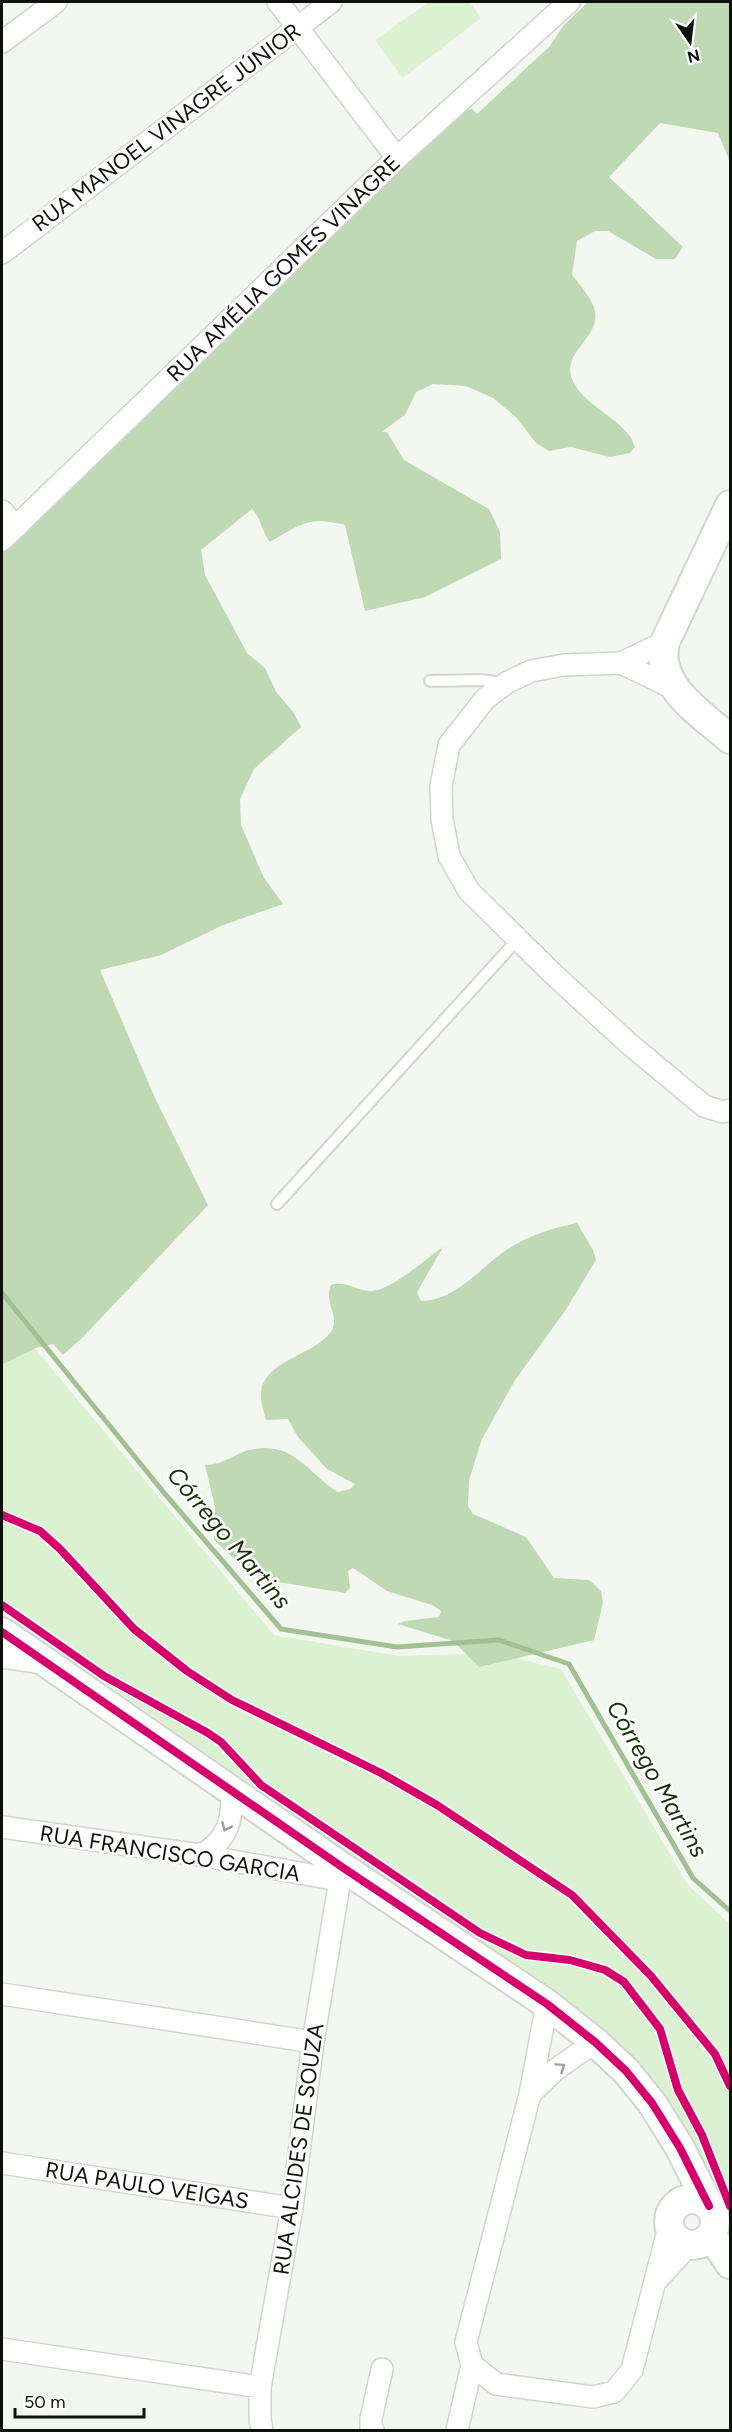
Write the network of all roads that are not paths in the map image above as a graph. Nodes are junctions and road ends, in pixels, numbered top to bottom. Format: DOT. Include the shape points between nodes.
graph roads {
  1 [pos="56,2"];
  2 [pos="278,2"];
  3 [pos="331,2"];
  4 [pos="569,2"];
  5 [pos="298,27"];
  6 [pos="2,42"];
  7 [pos="397,158"];
  8 [pos="2,253"];
  9 [pos="730,505"];
  10 [pos="2,510"];
  11 [pos="9,533"];
  12 [pos="621,663"];
  13 [pos="667,664"];
  14 [pos="430,681"];
  15 [pos="506,683"];
  16 [pos="730,739"];
  17 [pos="518,939"];
  18 [pos="730,1110"];
  19 [pos="277,1204"];
  20 [pos="2,1632"];
  21 [pos="2,1657"];
  22 [pos="48,1664"];
  23 [pos="231,1789"];
  24 [pos="2,1827"];
  25 [pos="200,1855"];
  26 [pos="340,1873"];
  27 [pos="2,1994"];
  28 [pos="547,2004"];
  29 [pos="313,2042"];
  30 [pos="595,2043"];
  31 [pos="530,2094"];
  32 [pos="680,2148"];
  33 [pos="2,2163"];
  34 [pos="709,2206"];
  35 [pos="292,2208"];
  36 [pos="675,2213"];
  37 [pos="700,2240"];
  38 [pos="730,2264"];
  39 [pos="655,2283"];
  40 [pos="2,2349"];
  41 [pos="472,2364"];
  42 [pos="382,2369"];
  43 [pos="260,2386"];
  44 [pos="262,2430"];
  45 [pos="374,2430"];
  46 [pos="457,2430"];
  1 -- 6 [label="street"];
  2 -- 5 [label="street"];
  3 -- 5 [label="street, RUA MANOEL VINAGRE JÚNIOR"];
  4 -- 7 [label="street, RUA AMÉLIA GOMES VINAGRE"];
  5 -- 7 [label="street"];
  5 -- 8 [label="street, RUA MANOEL VINAGRE JÚNIOR"];
  7 -- 11 [label="street, RUA AMÉLIA GOMES VINAGRE"];
  9 -- 13 [label="street"];
  10 -- 11 [label="street"];
  12 -- 13 [label="street"];
  12 -- 13 [label="street"];
  12 -- 15 [label="street" via="564,665 531,671"];
  13 -- 16 [label="street"];
  14 -- 15 [label="lane"];
  15 -- 17 [label="street" via="485,699 449,745 441,786 442,819 449,856 469,891"];
  17 -- 18 [label="street" via="627,1042 704,1106 723,1112"];
  17 -- 19 [label="lane"];
  20 -- 22 [label="street"];
  21 -- 22 [label="street"];
  22 -- 23 [label="street"];
  23 -- 25 [label="street, one-way" via="231,1818 222,1838 213,1849"];
  23 -- 26 [label="street"];
  24 -- 25 [label="street, RUA FRANCISCO GARCIA"];
  25 -- 26 [label="street, RUA FRANCISCO GARCIA"];
  26 -- 28 [label="street"];
  26 -- 29 [label="street, RUA ALCIDES DE SOUZA"];
  27 -- 29 [label="street"];
  28 -- 30 [label="street"];
  28 -- 31 [label="street"];
  29 -- 35 [label="street, RUA ALCIDES DE SOUZA"];
  31 -- 30 [label="street, one-way" via="555,2070"];
  30 -- 32 [label="street" via="626,2071 652,2103"];
  31 -- 41 [label="street" via="466,2342"];
  32 -- 34 [label="street"];
  32 -- 36 [label="street"];
  33 -- 35 [label="street, RUA PAULO VEIGAS"];
  34 -- 36 [label="street" via="695,2199"];
  34 -- 37 [label="street" via="715,2220"];
  35 -- 43 [label="street, RUA ALCIDES DE SOUZA"];
  36 -- 37 [label="street" via="676,2237"];
  36 -- 39 [label="street"];
  37 -- 38 [label="street"];
  37 -- 39 [label="street"];
  39 -- 41 [label="street" via="632,2370 614,2392 593,2397 495,2384"];
  40 -- 43 [label="street"];
  41 -- 46 [label="street"];
  42 -- 45 [label="street" via="371,2419"];
  43 -- 44 [label="street, RUA ALCIDES DE SOUZA"];
}
